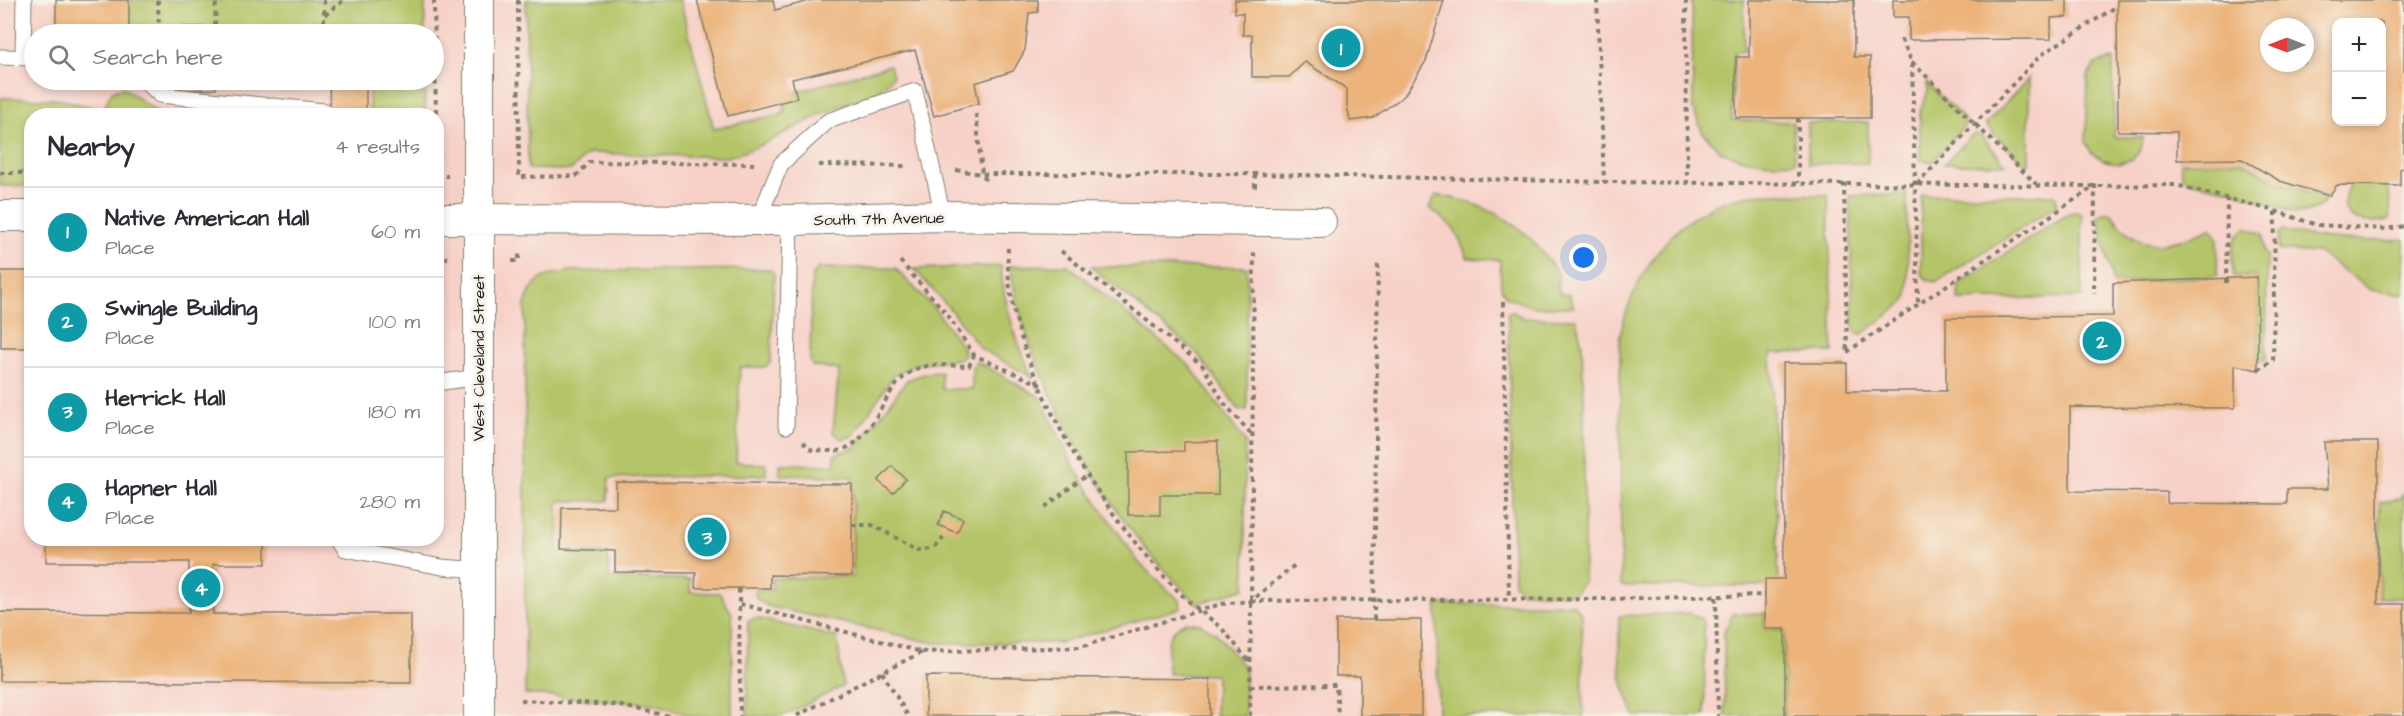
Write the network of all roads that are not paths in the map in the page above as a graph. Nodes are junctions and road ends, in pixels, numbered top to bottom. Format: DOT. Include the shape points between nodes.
graph roads {
  1 [pos="24,0"];
  2 [pos="479,0"];
  3 [pos="26,24"];
  4 [pos="0,57"];
  5 [pos="24,58"];
  6 [pos="155,90"];
  7 [pos="294,108"];
  8 [pos="0,216"];
  9 [pos="24,216"];
  10 [pos="943,216"];
  11 [pos="444,219"];
  12 [pos="477,219"];
  13 [pos="758,220"];
  14 [pos="790,220"];
  15 [pos="1321,222"];
  16 [pos="479,377"];
  17 [pos="444,382"];
  18 [pos="786,426"];
  19 [pos="343,546"];
  20 [pos="478,570"];
  21 [pos="479,716"];
  1 -- 3 [label="lane"];
  2 -- 12 [label="street, West Cleveland Street"];
  4 -- 5 [label="lane"];
  6 -- 7 [label="lane" via="160,95"];
  8 -- 9 [label="street"];
  10 -- 13 [label="lane" via="915,91 828,120 781,164"];
  10 -- 14 [label="street, South 7th Avenue"];
  10 -- 15 [label="street, South 7th Avenue"];
  11 -- 12 [label="street, South 7th Avenue"];
  12 -- 13 [label="street, South 7th Avenue"];
  12 -- 16 [label="street, West Cleveland Street"];
  13 -- 14 [label="street, South 7th Avenue"];
  14 -- 18 [label="lane"];
  16 -- 17 [label="lane"];
  16 -- 20 [label="street, West Cleveland Street"];
  19 -- 20 [label="lane" via="441,567"];
  20 -- 21 [label="street, West Cleveland Street"];
}
